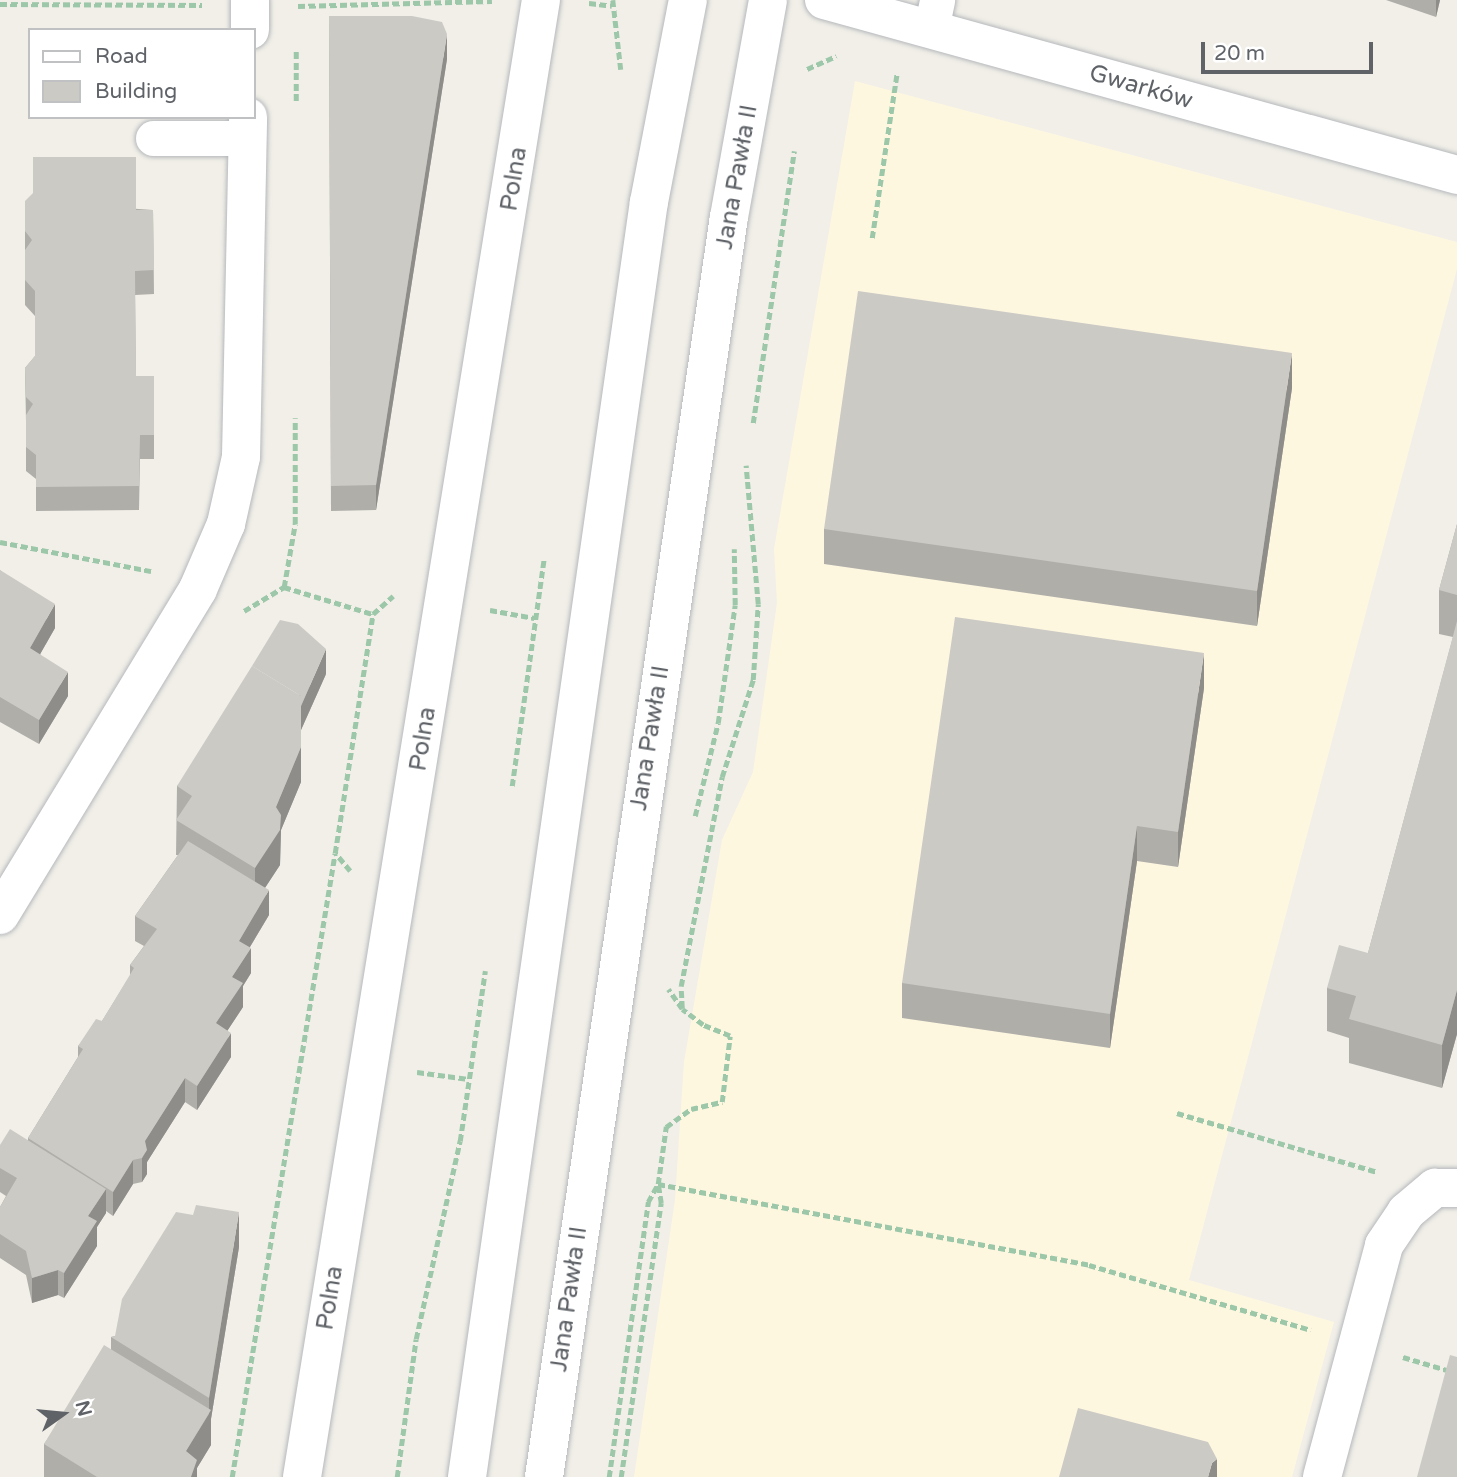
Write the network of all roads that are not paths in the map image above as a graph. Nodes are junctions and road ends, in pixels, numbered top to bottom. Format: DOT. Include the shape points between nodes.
graph roads {
  1 [pos="250,0"];
  2 [pos="541,0"];
  3 [pos="688,0"];
  4 [pos="768,0"];
  5 [pos="836,3"];
  6 [pos="934,15"];
  7 [pos="250,28"];
  8 [pos="247,128"];
  9 [pos="153,138"];
  10 [pos="1457,175"];
  11 [pos="0,915"];
  12 [pos="1446,1188"];
  13 [pos="302,1477"];
  14 [pos="467,1477"];
  15 [pos="544,1477"];
  16 [pos="1322,1477"];
  1 -- 7 [label="street"];
  2 -- 13 [label="street, Polna"];
  3 -- 14 [label="street" via="649,202"];
  4 -- 15 [label="street, Jana Pawła II" via="723,258"];
  5 -- 6 [label="street, Gwarków"];
  6 -- 10 [label="street, Gwarków"];
  8 -- 9 [label="lane"];
  8 -- 11 [label="street" via="241,457 226,524 198,589"];
  12 -- 16 [label="street" via="1406,1212 1384,1245"];
}
